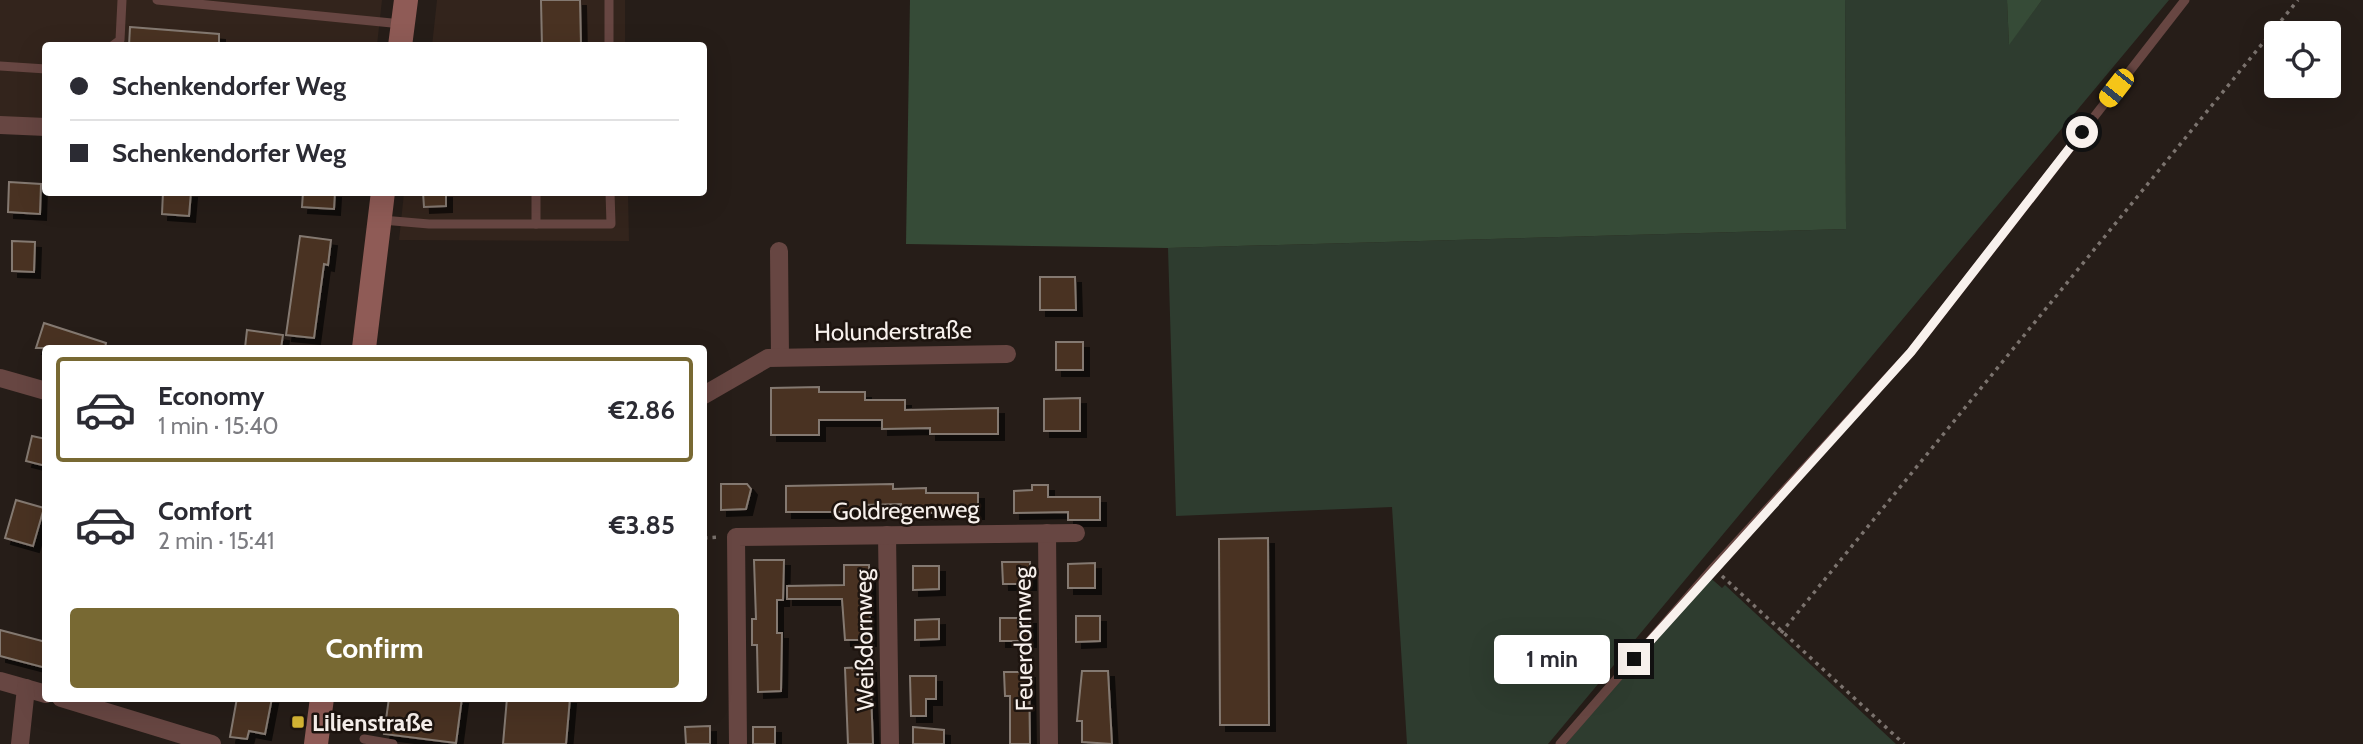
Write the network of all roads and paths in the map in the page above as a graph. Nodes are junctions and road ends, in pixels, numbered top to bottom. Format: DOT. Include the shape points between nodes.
graph roads {
  1 [pos="122,0"];
  2 [pos="157,0"];
  3 [pos="609,0"];
  4 [pos="2185,0"];
  5 [pos="2298,0"];
  6 [pos="176,1"];
  7 [pos="403,23"];
  8 [pos="117,42"];
  9 [pos="609,42"];
  10 [pos="0,66"];
  11 [pos="42,69"];
  12 [pos="0,125"];
  13 [pos="42,127"];
  14 [pos="383,196"];
  15 [pos="536,196"];
  16 [pos="610,196"];
  17 [pos="380,220"];
  18 [pos="536,224"];
  19 [pos="779,250"];
  20 [pos="364,345"];
  21 [pos="1007,354"];
  22 [pos="780,357"];
  23 [pos="0,378"];
  24 [pos="42,390"];
  25 [pos="707,393"];
  26 [pos="1047,533"];
  27 [pos="1076,533"];
  28 [pos="887,535"];
  29 [pos="1713,568"];
  30 [pos="1781,633"];
  31 [pos="0,681"];
  32 [pos="26,688"];
  33 [pos="42,693"];
  34 [pos="74,702"];
  35 [pos="321,702"];
  36 [pos="364,739"];
  37 [pos="20,744"];
  38 [pos="212,744"];
  39 [pos="316,744"];
  40 [pos="393,744"];
  41 [pos="738,744"];
  42 [pos="890,744"];
  43 [pos="1049,744"];
  44 [pos="1560,744"];
  45 [pos="1904,744"];
  1 -- 8 [label="lane"];
  2 -- 6 [label="lane"];
  3 -- 9 [label="lane"];
  4 -- 29 [label="lane" via="1911,352"];
  5 -- 30 [label="path"];
  6 -- 7 [label="lane"];
  10 -- 11 [label="lane"];
  12 -- 13 [label="street"];
  14 -- 17 [label="main road"];
  15 -- 18 [label="lane"];
  16 -- 18 [label="lane" via="611,224"];
  17 -- 18 [label="lane"];
  17 -- 20 [label="main road"];
  19 -- 22 [label="street, Holunderstraße"];
  21 -- 22 [label="street, Holunderstraße"];
  22 -- 25 [label="street, Holunderstraße" via="768,358"];
  23 -- 24 [label="street"];
  26 -- 27 [label="street, Goldregenweg"];
  26 -- 28 [label="street, Goldregenweg"];
  26 -- 43 [label="street, Feuerdornweg"];
  28 -- 41 [label="street, Goldregenweg" via="736,537"];
  28 -- 42 [label="street, Weißdornweg"];
  29 -- 30 [label="path"];
  29 -- 44 [label="lane"];
  30 -- 45 [label="path"];
  31 -- 32 [label="street"];
  32 -- 33 [label="street"];
  32 -- 37 [label="street"];
  34 -- 38 [label="street"];
  35 -- 39 [label="main road"];
  36 -- 40 [label="lane"];
}
